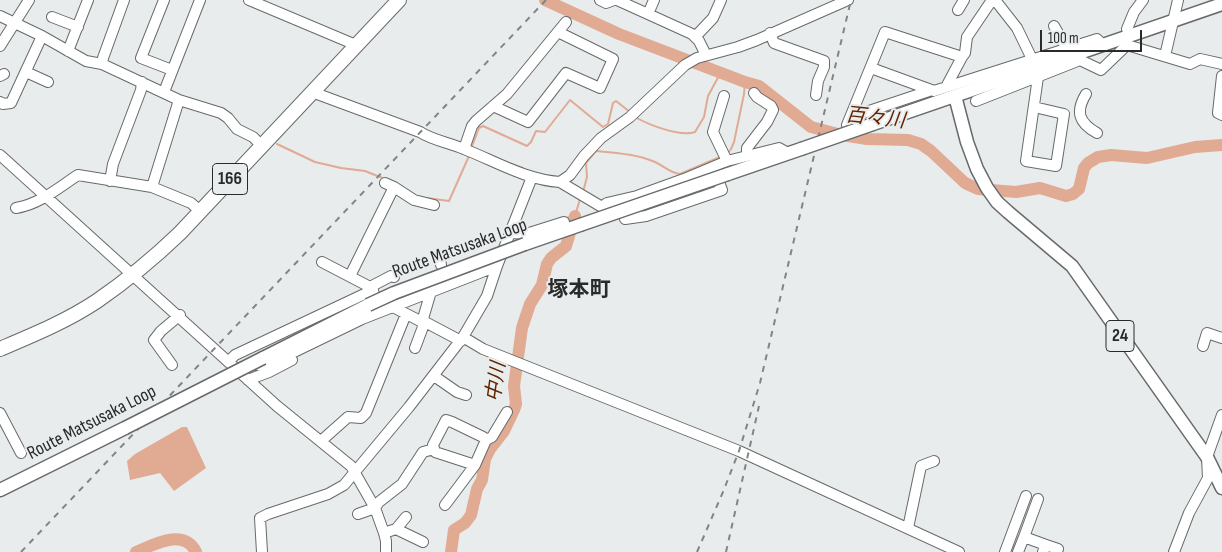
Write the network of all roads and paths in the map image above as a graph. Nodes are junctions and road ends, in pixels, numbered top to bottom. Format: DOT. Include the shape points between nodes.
graph roads {
  1 [pos="30,0"];
  2 [pos="88,0"];
  3 [pos="124,0"];
  4 [pos="164,0"];
  5 [pos="200,0"];
  6 [pos="249,0"];
  7 [pos="399,0"];
  8 [pos="600,0"];
  9 [pos="615,0"];
  10 [pos="654,0"];
  11 [pos="721,0"];
  12 [pos="848,0"];
  13 [pos="964,0"];
  14 [pos="993,0"];
  15 [pos="1143,0"];
  16 [pos="1178,0"];
  17 [pos="1222,4"];
  18 [pos="958,10"];
  19 [pos="648,14"];
  20 [pos="0,16"];
  21 [pos="52,17"];
  22 [pos="1173,20"];
  23 [pos="566,22"];
  24 [pos="13,26"];
  25 [pos="1054,26"];
  26 [pos="78,27"];
  27 [pos="1127,29"];
  28 [pos="558,32"];
  29 [pos="35,33"];
  30 [pos="770,34"];
  31 [pos="695,37"];
  32 [pos="1103,44"];
  33 [pos="356,45"];
  34 [pos="0,46"];
  35 [pos="1067,49"];
  36 [pos="68,51"];
  37 [pos="701,56"];
  38 [pos="1165,56"];
  39 [pos="962,57"];
  40 [pos="1032,59"];
  41 [pos="102,64"];
  42 [pos="1222,64"];
  43 [pos="871,68"];
  44 [pos="172,70"];
  45 [pos="26,72"];
  46 [pos="1222,76"];
  47 [pos="1038,77"];
  48 [pos="48,82"];
  49 [pos="142,82"];
  50 [pos="165,89"];
  51 [pos="932,90"];
  52 [pos="951,91"];
  53 [pos="312,92"];
  54 [pos="754,93"];
  55 [pos="1086,94"];
  56 [pos="816,95"];
  57 [pos="724,96"];
  58 [pos="180,100"];
  59 [pos="976,101"];
  60 [pos="0,102"];
  61 [pos="493,106"];
  62 [pos="1034,107"];
  63 [pos="1079,113"];
  64 [pos="1064,114"];
  65 [pos="1222,115"];
  66 [pos="1097,133"];
  67 [pos="262,146"];
  68 [pos="468,151"];
  69 [pos="795,151"];
  70 [pos="0,155"];
  71 [pos="747,156"];
  72 [pos="725,157"];
  73 [pos="713,166"];
  74 [pos="532,177"];
  75 [pos="110,182"];
  76 [pos="560,182"];
  77 [pos="152,187"];
  78 [pos="46,196"];
  79 [pos="434,205"];
  80 [pos="16,208"];
  81 [pos="200,211"];
  82 [pos="626,219"];
  83 [pos="564,222"];
  84 [pos="511,233"];
  85 [pos="322,262"];
  86 [pos="497,266"];
  87 [pos="131,275"];
  88 [pos="350,276"];
  89 [pos="394,277"];
  90 [pos="371,288"];
  91 [pos="432,288"];
  92 [pos="393,307"];
  93 [pos="379,313"];
  94 [pos="406,314"];
  95 [pos="180,316"];
  96 [pos="423,323"];
  97 [pos="1222,338"];
  98 [pos="462,339"];
  99 [pos="1203,346"];
  100 [pos="416,348"];
  101 [pos="0,349"];
  102 [pos="229,361"];
  103 [pos="250,364"];
  104 [pos="172,365"];
  105 [pos="434,376"];
  106 [pos="248,380"];
  107 [pos="466,395"];
  108 [pos="507,412"];
  109 [pos="0,413"];
  110 [pos="1222,415"];
  111 [pos="486,440"];
  112 [pos="321,441"];
  113 [pos="434,449"];
  114 [pos="21,453"];
  115 [pos="1207,457"];
  116 [pos="934,461"];
  117 [pos="475,465"];
  118 [pos="355,472"];
  119 [pos="1222,488"];
  120 [pos="0,490"];
  121 [pos="1026,496"];
  122 [pos="1038,499"];
  123 [pos="445,505"];
  124 [pos="375,508"];
  125 [pos="358,514"];
  126 [pos="406,517"];
  127 [pos="908,528"];
  128 [pos="396,529"];
  129 [pos="384,533"];
  130 [pos="1024,537"];
  131 [pos="423,542"];
  132 [pos="1044,548"];
  133 [pos="1058,549"];
  134 [pos="262,552"];
  135 [pos="386,552"];
  136 [pos="959,552"];
  137 [pos="1005,552"];
  138 [pos="1018,552"];
  139 [pos="1174,552"];
  1 -- 24 [label="street"];
  2 -- 26 [label="street"];
  3 -- 41 [label="street"];
  4 -- 44 [label="street" via="141,58"];
  5 -- 44 [label="street"];
  6 -- 33 [label="street"];
  7 -- 33 [label="highway, 166"];
  8 -- 9 [label="street" via="606,3"];
  9 -- 19 [label="street"];
  10 -- 19 [label="street"];
  11 -- 31 [label="street" via="713,18"];
  12 -- 30 [label="street"];
  13 -- 18 [label="street"];
  14 -- 39 [label="street" via="966,36"];
  14 -- 40 [label="street" via="1017,28"];
  15 -- 27 [label="street"];
  16 -- 22 [label="street"];
  17 -- 22 [label="main road, Route Matsusaka Loop"];
  19 -- 31 [label="street"];
  20 -- 24 [label="street"];
  21 -- 26 [label="street"];
  22 -- 32 [label="main road, Route Matsusaka Loop"];
  22 -- 38 [label="street"];
  23 -- 28 [label="street"];
  24 -- 29 [label="street"];
  24 -- 34 [label="street"];
  25 -- 35 [label="street"];
  26 -- 36 [label="street"];
  28 -- 61 [label="street" via="507,94"];
  28 -- 61 [label="street" via="613,58 600,88 566,73 528,122"];
  29 -- 36 [label="street"];
  29 -- 45 [label="street"];
  30 -- 37 [label="street" via="738,47"];
  30 -- 56 [label="street" via="774,43 824,61"];
  31 -- 37 [label="street"];
  32 -- 35 [label="street" via="1097,39"];
  32 -- 52 [label="main road, Route Matsusaka Loop"];
  33 -- 53 [label="highway, 166"];
  35 -- 40 [label="street"];
  36 -- 41 [label="street" via="86,61"];
  37 -- 76 [label="street" via="685,65 630,117 607,128 570,175"];
  38 -- 42 [label="street" via="1190,64 1200,59"];
  38 -- 47 [label="street" via="1127,45 1101,70 1080,60"];
  39 -- 43 [label="street" via="885,32"];
  39 -- 52 [label="street"];
  40 -- 52 [label="street"];
  41 -- 49 [label="street"];
  43 -- 51 [label="street"];
  43 -- 51 [label="street" via="849,121"];
  44 -- 50 [label="street"];
  45 -- 48 [label="street"];
  45 -- 60 [label="street" via="12,102"];
  46 -- 65 [label="street" via="1218,113"];
  47 -- 59 [label="street"];
  47 -- 62 [label="street"];
  49 -- 50 [label="street"];
  49 -- 75 [label="street" via="113,164"];
  50 -- 58 [label="street"];
  51 -- 52 [label="street"];
  52 -- 69 [label="main road, Route Matsusaka Loop, bridge" via="873,124"];
  52 -- 115 [label="main road, 24" via="977,169 987,188 1028,231 1072,266"];
  53 -- 67 [label="highway, 166"];
  53 -- 68 [label="street"];
  54 -- 71 [label="street" via="773,110 747,148"];
  55 -- 63 [label="street"];
  57 -- 72 [label="street" via="713,132"];
  58 -- 67 [label="street" via="221,113"];
  58 -- 77 [label="street"];
  61 -- 68 [label="street" via="472,126"];
  62 -- 64 [label="street"];
  62 -- 64 [label="street" via="1026,161 1056,166"];
  63 -- 64 [label="street"];
  63 -- 66 [label="street" via="1082,122"];
  67 -- 81 [label="highway, 166"];
  68 -- 74 [label="street"];
  69 -- 71 [label="street" via="779,148"];
  69 -- 103 [label="main road, Route Matsusaka Loop, bridge" via="394,293"];
  70 -- 78 [label="street"];
  71 -- 72 [label="street"];
  72 -- 73 [label="street"];
  73 -- 76 [label="street" via="602,207"];
  73 -- 82 [label="street" via="722,190 646,216"];
  74 -- 76 [label="street"];
  74 -- 84 [label="street"];
  75 -- 77 [label="street"];
  75 -- 78 [label="street" via="78,175"];
  77 -- 81 [label="street" via="191,203"];
  78 -- 80 [label="street"];
  78 -- 87 [label="street"];
  79 -- 88 [label="street" via="414,200 389,185"];
  81 -- 87 [label="highway, 166" via="164,249"];
  83 -- 84 [label="street" via="526,234"];
  84 -- 86 [label="street"];
  85 -- 88 [label="street"];
  86 -- 91 [label="street"];
  86 -- 98 [label="street" via="487,296"];
  87 -- 95 [label="street"];
  87 -- 101 [label="highway, 166" via="96,302 39,333"];
  88 -- 90 [label="street"];
  89 -- 90 [label="street"];
  90 -- 93 [label="street"];
  90 -- 102 [label="street" via="235,355"];
  91 -- 92 [label="street"];
  91 -- 96 [label="street"];
  92 -- 93 [label="street"];
  92 -- 94 [label="street"];
  92 -- 106 [label="street"];
  93 -- 103 [label="street" via="265,366"];
  94 -- 96 [label="street"];
  94 -- 112 [label="street" via="366,413 361,418 348,417"];
  95 -- 102 [label="street"];
  95 -- 104 [label="street" via="154,340"];
  96 -- 98 [label="street"];
  96 -- 100 [label="street"];
  97 -- 99 [label="street" via="1207,333"];
  98 -- 105 [label="street"];
  98 -- 127 [label="street" via="739,450"];
  102 -- 106 [label="street"];
  103 -- 120 [label="main road, Route Matsusaka Loop, bridge"];
  105 -- 107 [label="street" via="456,392"];
  105 -- 118 [label="street"];
  106 -- 112 [label="street"];
  108 -- 111 [label="street" via="492,437"];
  109 -- 114 [label="street"];
  110 -- 115 [label="street"];
  111 -- 113 [label="street" via="446,420 432,446"];
  111 -- 117 [label="street"];
  112 -- 118 [label="street"];
  113 -- 117 [label="street" via="445,456"];
  113 -- 124 [label="street" via="423,452 402,484"];
  115 -- 119 [label="main road, 24"];
  115 -- 139 [label="street" via="1208,478 1189,513"];
  116 -- 127 [label="street" via="921,466"];
  117 -- 123 [label="street"];
  118 -- 124 [label="street"];
  118 -- 134 [label="street" via="344,485 328,494 260,518"];
  121 -- 137 [label="street"];
  122 -- 130 [label="street"];
  124 -- 125 [label="street"];
  124 -- 129 [label="street"];
  126 -- 128 [label="street"];
  127 -- 136 [label="street"];
  128 -- 129 [label="street"];
  128 -- 131 [label="street"];
  129 -- 135 [label="street"];
  130 -- 132 [label="street"];
  130 -- 138 [label="street"];
  132 -- 133 [label="street"];
}
